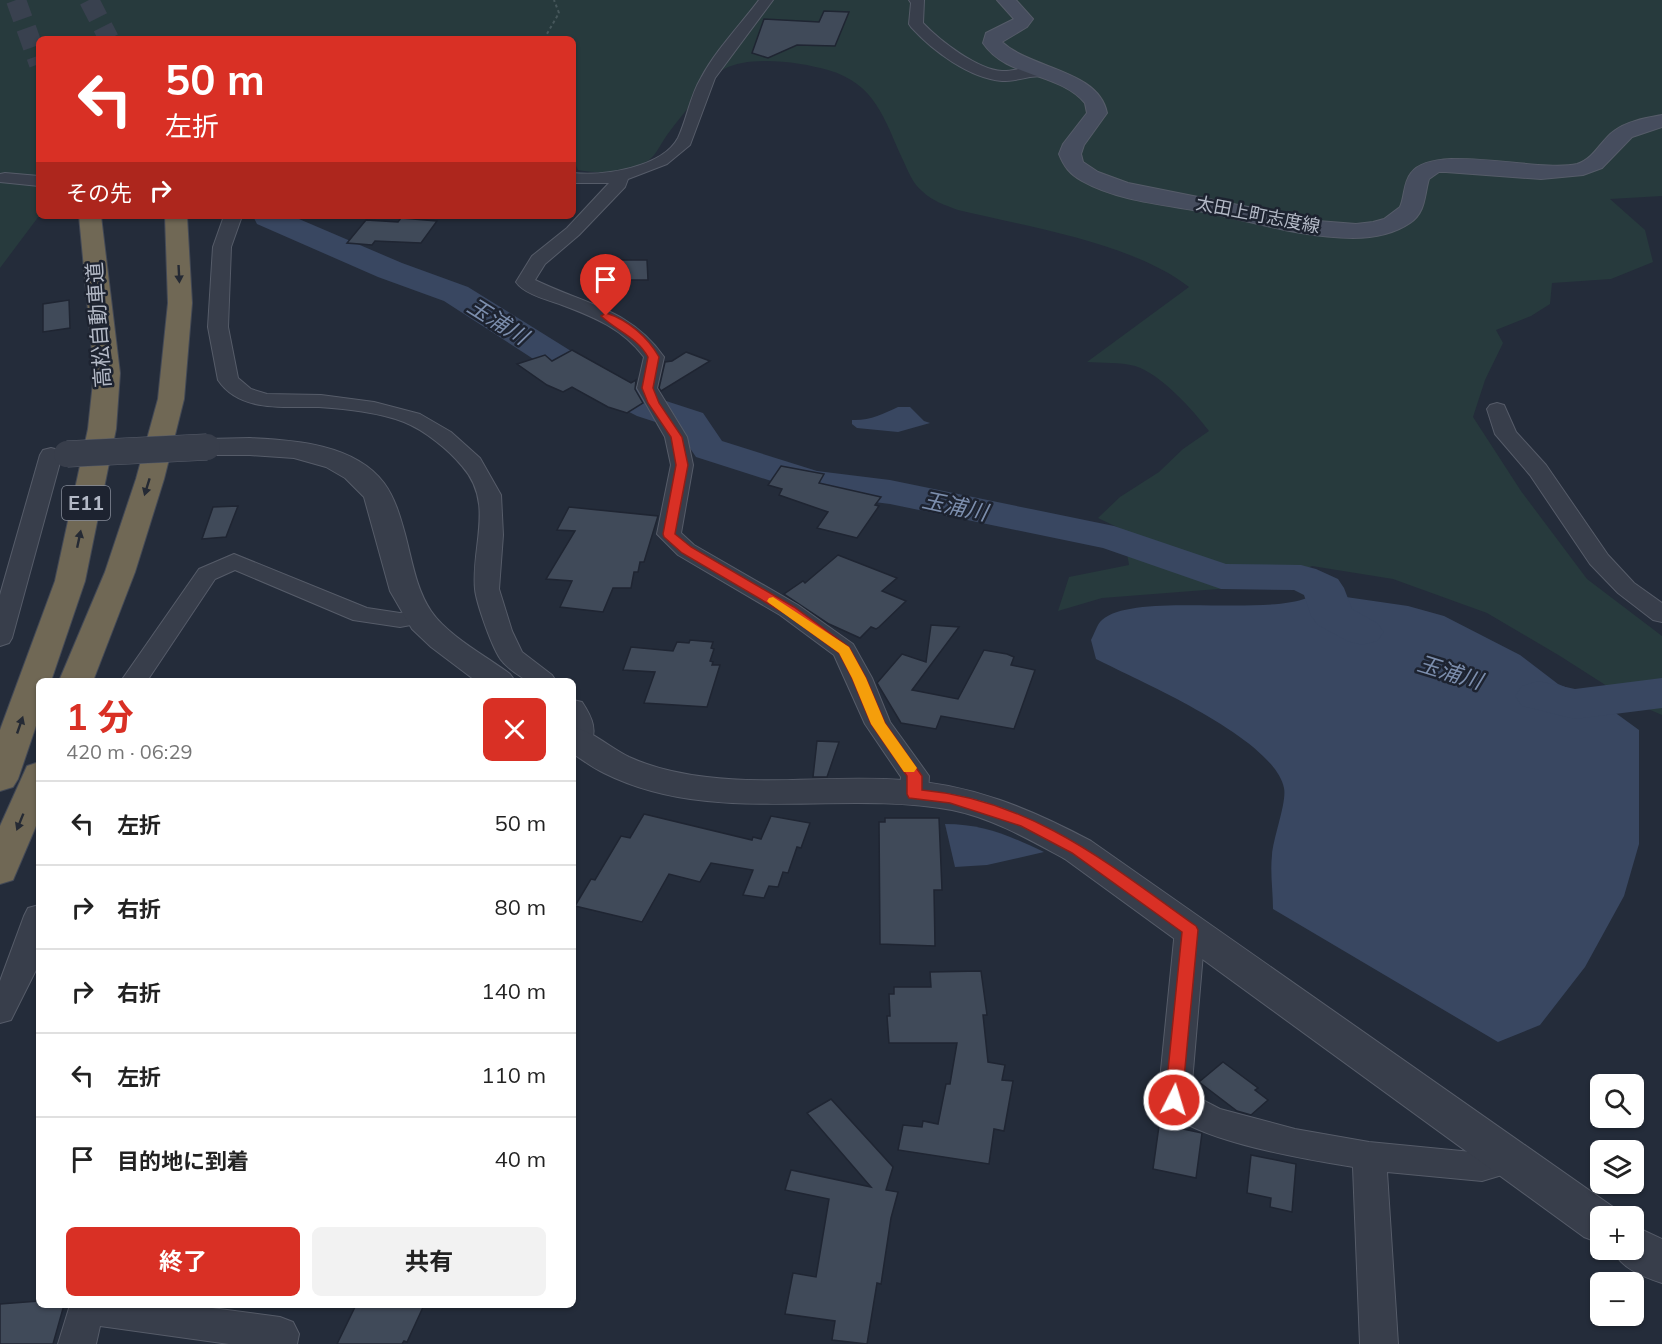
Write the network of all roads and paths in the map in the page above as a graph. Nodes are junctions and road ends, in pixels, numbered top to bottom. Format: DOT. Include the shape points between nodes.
graph roads {
  1 [pos="554,0"];
  2 [pos="766,0"];
  3 [pos="916,0"];
  4 [pos="1006,0"];
  5 [pos="546,36"];
  6 [pos="1044,71"];
  7 [pos="1662,121"];
  8 [pos="620,176"];
  9 [pos="5,178"];
  10 [pos="576,178"];
  11 [pos="36,181"];
  12 [pos="90,219"];
  13 [pos="176,219"];
  14 [pos="232,219"];
  15 [pos="1497,409"];
  16 [pos="59,454"];
  17 [pos="1662,615"];
  18 [pos="418,617"];
  19 [pos="0,638"];
  20 [pos="77,678"];
  21 [pos="136,678"];
  22 [pos="494,678"];
  23 [pos="539,678"];
  24 [pos="576,731"];
  25 [pos="0,779"];
  26 [pos="36,781"];
  27 [pos="914,794"];
  28 [pos="0,871"];
  29 [pos="36,925"];
  30 [pos="1190,930"];
  31 [pos="0,1011"];
  32 [pos="1369,1156"];
  33 [pos="1510,1160"];
  34 [pos="1590,1215"];
  35 [pos="1644,1252"];
  36 [pos="1662,1263"];
  37 [pos="86,1308"];
  38 [pos="101,1308"];
  39 [pos="77,1344"];
  40 [pos="278,1344"];
  41 [pos="1379,1344"];
  1 -- 5 [label="path" via="559,13"];
  2 -- 8 [label="street" via="708,78 684,142 657,164"];
  3 -- 6 [label="street" via="916,24 926,37 969,65 1002,76"];
  4 -- 6 [label="main road, 太田上町志度線" via="1024,19 993,37 992,43 1006,57"];
  6 -- 7 [label="main road, 太田上町志度線" via="1086,92 1098,108 1098,116 1072,143 1069,153 1083,174 1122,189 1342,230 1379,228 1402,219 1415,203 1415,183 1420,173 1433,167 1583,169 1598,163 1619,137 1631,129"];
  8 -- 10 [label="street"];
  8 -- 27 [label="street" via="618,183 565,240 540,256 525,282 619,323 646,344 654,357 647,388 676,437 682,465 669,534 686,550 789,610 844,650 878,724 915,776"];
  9 -- 11 [label="street"];
  25 -- 12 [label="highway, 高松自動車道 / E11, one-way" via="70,582 102,429 107,373"];
  13 -- 20 [label="highway, E11, one-way" via="180,303 171,399 120,572"];
  14 -- 23 [label="street" via="222,247 218,327 228,380 243,393 265,400 321,401 413,418 443,437 472,463 490,495 487,588 500,631 511,656"];
  15 -- 17 [label="street" via="1506,434 1538,470 1598,559 1626,588"];
  16 -- 18 [label="street, bridge" via="258,446 302,451 343,464 372,487 386,519 402,585"];
  16 -- 19 [label="street"];
  18 -- 21 [label="street" via="400,620 362,615 234,561 207,574"];
  18 -- 22 [label="street"];
  24 -- 27 [label="street" via="631,773 662,782 758,794"];
  26 -- 28 [label="highway, one-way"];
  27 -- 30 [label="street" via="951,798 1026,822 1078,850"];
  29 -- 31 [label="street" via="21,970"];
  30 -- 32 [label="street" via="1174,1100 1211,1121 1295,1143"];
  30 -- 33 [label="street"];
  32 -- 33 [label="street" via="1482,1167"];
  32 -- 41 [label="street"];
  33 -- 34 [label="street"];
  35 -- 36 [label="street"];
  37 -- 39 [label="street"];
  38 -- 40 [label="street" via="280,1334"];
}
